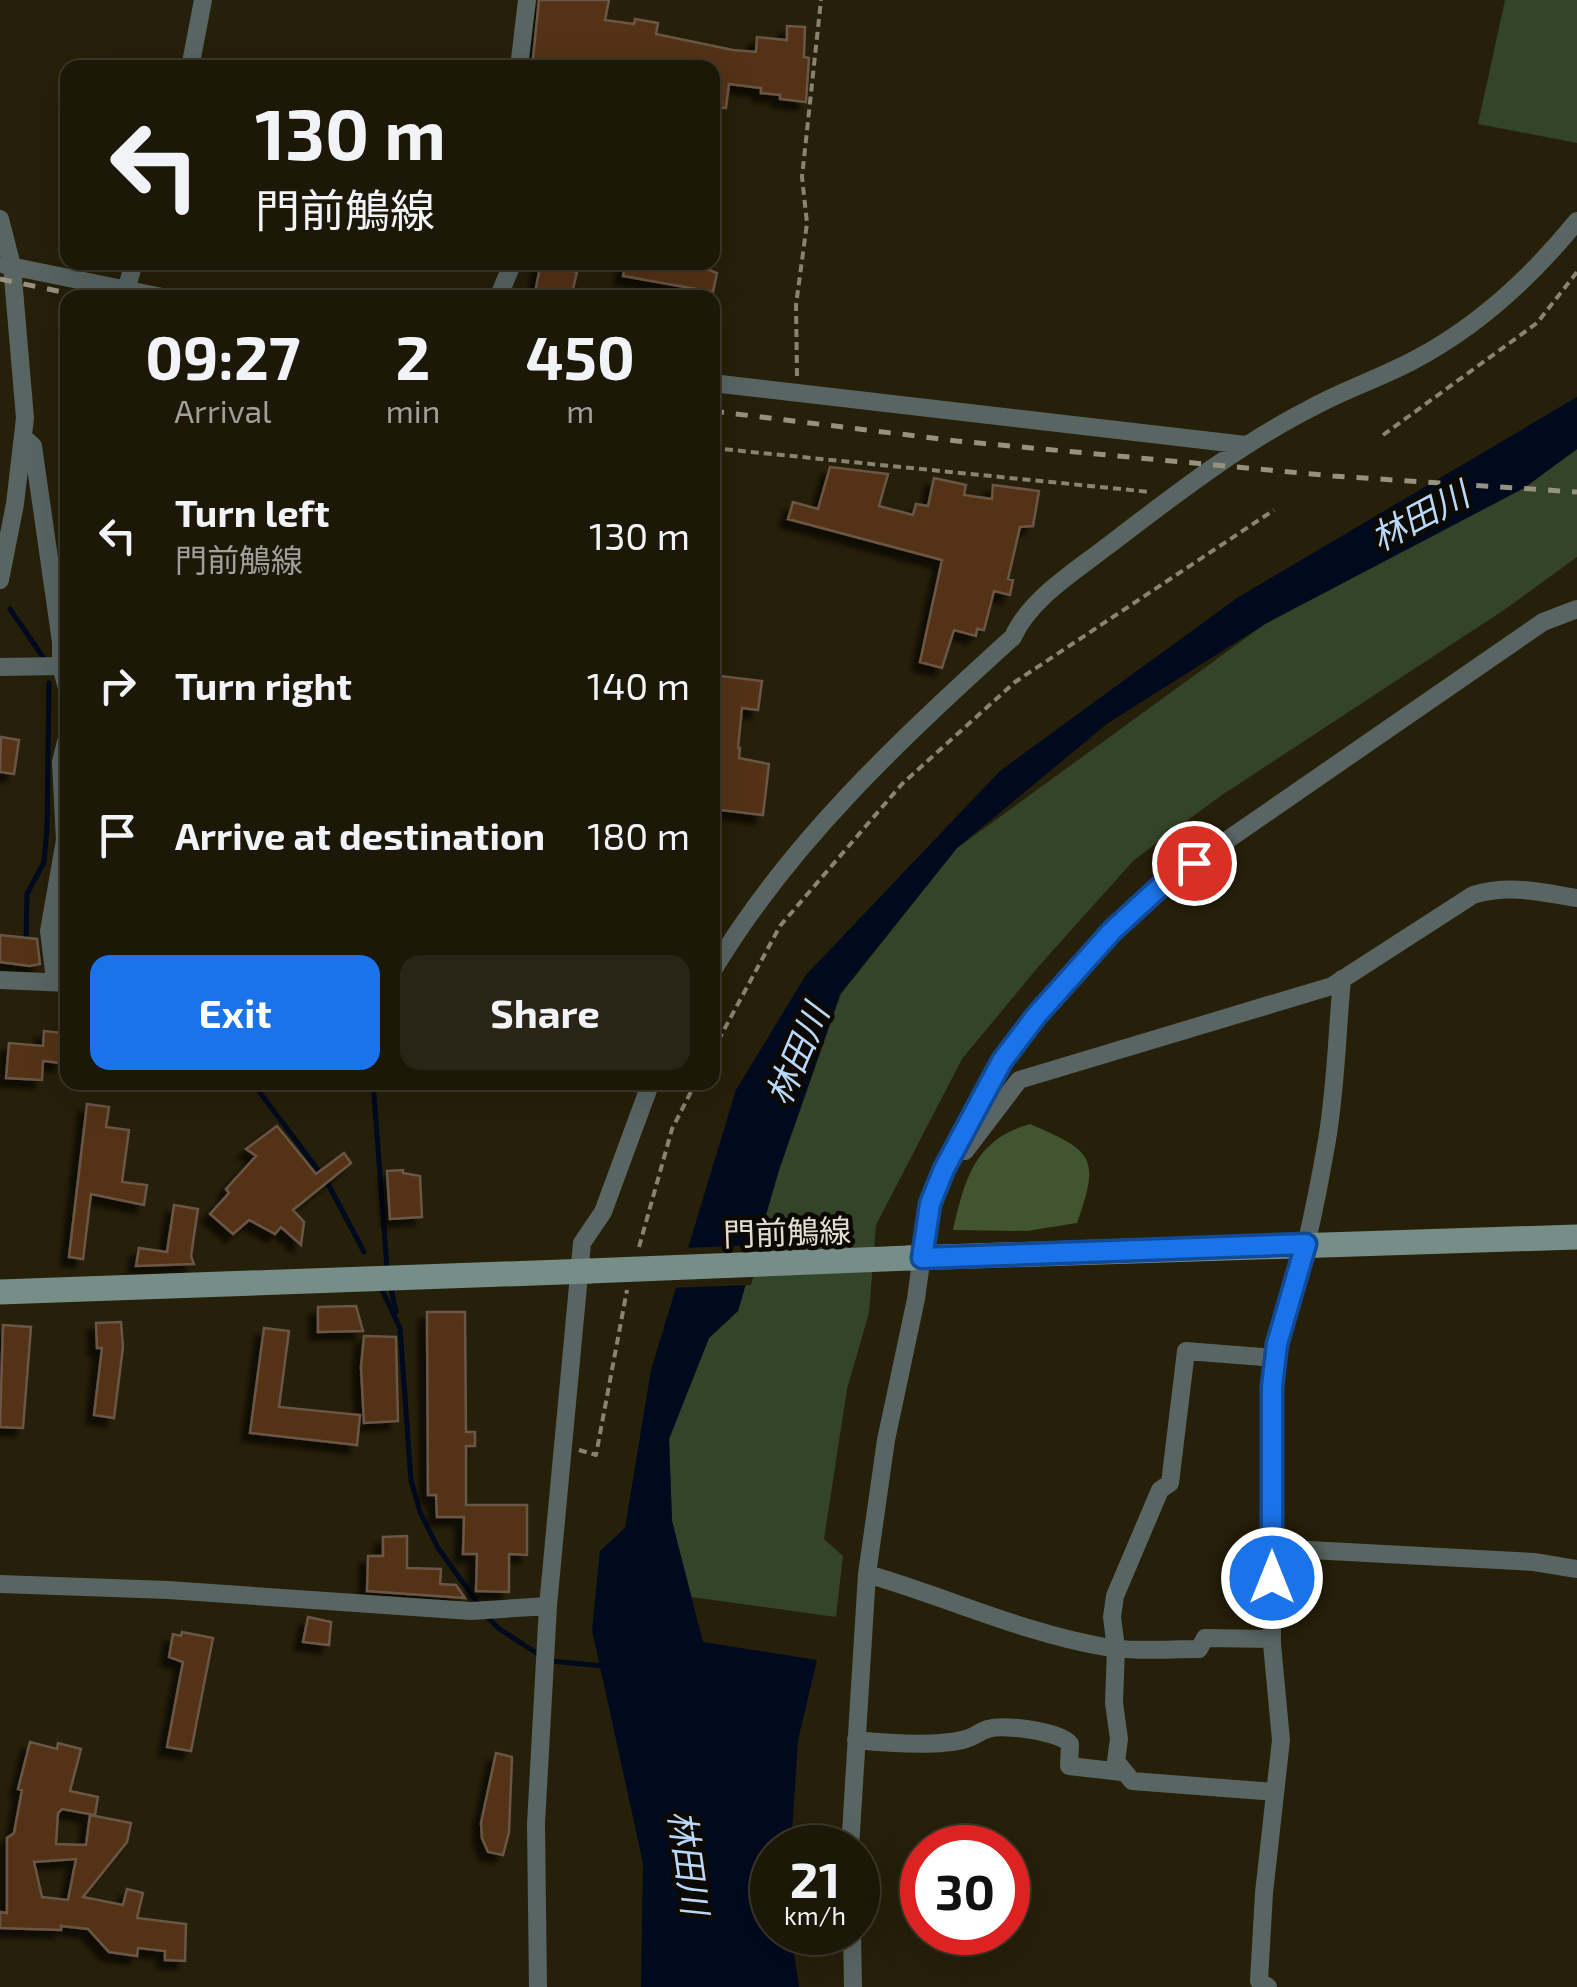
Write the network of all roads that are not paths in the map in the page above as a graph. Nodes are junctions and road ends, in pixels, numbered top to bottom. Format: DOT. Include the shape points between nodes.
graph roads {
  1 [pos="203,0"];
  2 [pos="528,0"];
  3 [pos="192,60"];
  4 [pos="520,60"];
  5 [pos="0,219"];
  6 [pos="1577,221"];
  7 [pos="6,265"];
  8 [pos="121,290"];
  9 [pos="720,384"];
  10 [pos="24,438"];
  11 [pos="1246,445"];
  12 [pos="0,580"];
  13 [pos="1577,610"];
  14 [pos="60,635"];
  15 [pos="60,666"];
  16 [pos="0,667"];
  17 [pos="60,868"];
  18 [pos="1577,898"];
  19 [pos="720,959"];
  20 [pos="60,978"];
  21 [pos="1342,979"];
  22 [pos="0,980"];
  23 [pos="60,982"];
  24 [pos="648,1090"];
  25 [pos="944,1169"];
  26 [pos="1577,1237"];
  27 [pos="1306,1244"];
  28 [pos="915,1258"];
  29 [pos="584,1271"];
  30 [pos="0,1292"];
  31 [pos="1276,1358"];
  32 [pos="1272,1548"];
  33 [pos="1577,1569"];
  34 [pos="867,1574"];
  35 [pos="0,1584"];
  36 [pos="548,1606"];
  37 [pos="1272,1639"];
  38 [pos="1116,1648"];
  39 [pos="856,1740"];
  40 [pos="1122,1772"];
  41 [pos="1274,1792"];
  42 [pos="851,1825"];
  43 [pos="852,1955"];
  44 [pos="538,1987"];
  45 [pos="853,1987"];
  46 [pos="1268,1987"];
  1 -- 3 [label="street"];
  2 -- 4 [label="street"];
  5 -- 7 [label="street"];
  6 -- 11 [label="street" via="1475,320 1418,358"];
  7 -- 8 [label="street"];
  7 -- 10 [label="street"];
  9 -- 11 [label="street"];
  10 -- 12 [label="street"];
  10 -- 14 [label="street" via="33,446"];
  11 -- 19 [label="street" via="1067,578 1020,622 1014,637 898,741 745,917"];
  13 -- 25 [label="street" via="1543,622 1162,885 1112,931 1013,1046"];
  15 -- 16 [label="street"];
  17 -- 20 [label="street" via="49,931"];
  18 -- 21 [label="street" via="1516,888 1472,895"];
  21 -- 25 [label="street" via="1019,1080 963,1155"];
  21 -- 27 [label="street" via="1334,1090"];
  22 -- 23 [label="street"];
  24 -- 29 [label="street" via="603,1212 582,1243"];
  25 -- 28 [label="street"];
  26 -- 27 [label="main road, 門前鵤線"];
  27 -- 28 [label="main road, 門前鵤線"];
  27 -- 31 [label="street"];
  28 -- 29 [label="main road, 門前鵤線, bridge"];
  28 -- 34 [label="street" via="916,1298"];
  29 -- 30 [label="main road, 門前鵤線"];
  29 -- 36 [label="street"];
  31 -- 32 [label="street"];
  31 -- 38 [label="street" via="1186,1351 1170,1484 1160,1490 1115,1596"];
  32 -- 33 [label="street"];
  32 -- 37 [label="street"];
  34 -- 38 [label="street" via="987,1616"];
  34 -- 39 [label="street"];
  35 -- 36 [label="street" via="471,1612"];
  36 -- 44 [label="street" via="536,1824"];
  37 -- 38 [label="street" via="1205,1638 1198,1649"];
  37 -- 41 [label="street" via="1280,1740"];
  38 -- 40 [label="street" via="1116,1761"];
  39 -- 40 [label="street" via="887,1744 966,1739 990,1728 1040,1731 1070,1744 1069,1766"];
  39 -- 42 [label="street"];
  40 -- 41 [label="street" via="1132,1781"];
  41 -- 46 [label="street" via="1259,1980"];
  43 -- 45 [label="street"];
}
